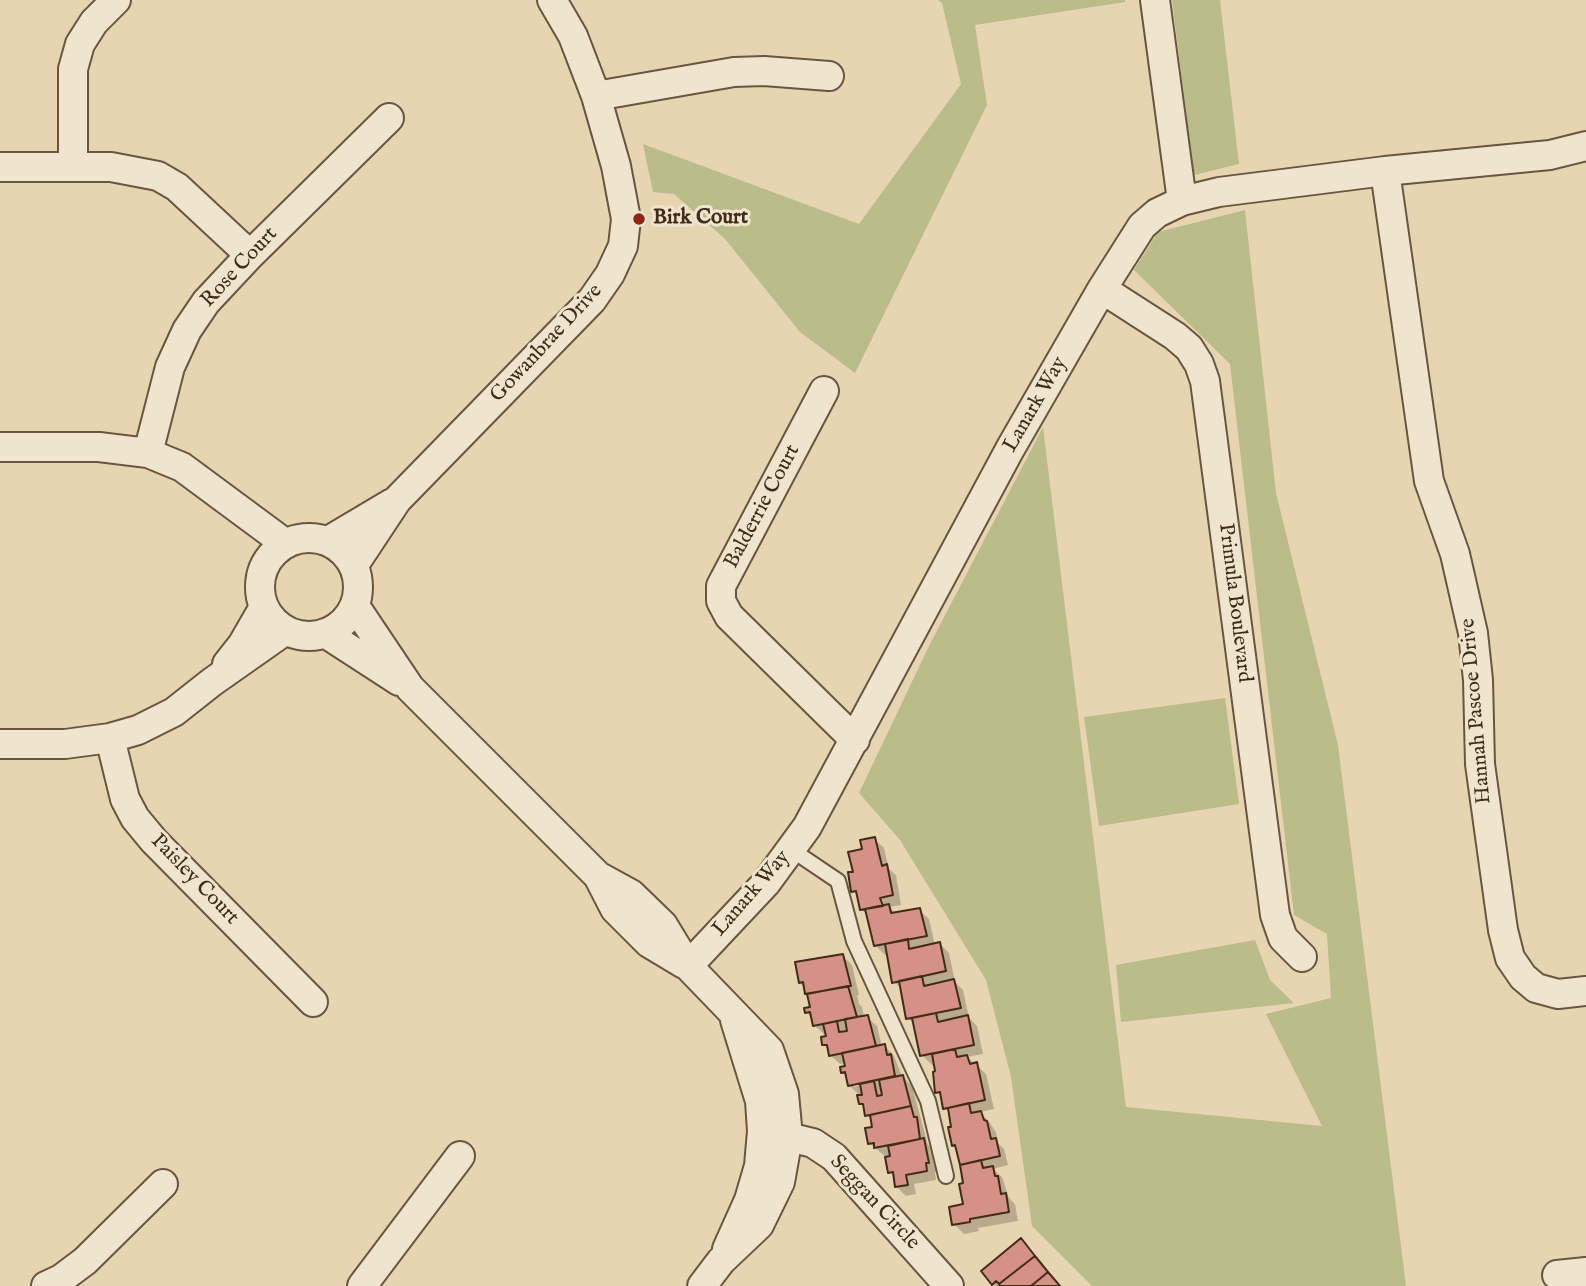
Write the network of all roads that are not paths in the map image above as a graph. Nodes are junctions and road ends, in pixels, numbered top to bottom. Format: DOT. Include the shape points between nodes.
graph roads {
  1 [pos="116,0"];
  2 [pos="552,0"];
  3 [pos="1156,0"];
  4 [pos="829,76"];
  5 [pos="597,96"];
  6 [pos="389,118"];
  7 [pos="1586,146"];
  8 [pos="0,167"];
  9 [pos="72,167"];
  10 [pos="1385,171"];
  11 [pos="1182,201"];
  12 [pos="250,256"];
  13 [pos="1102,289"];
  14 [pos="824,391"];
  15 [pos="0,447"];
  16 [pos="148,453"];
  17 [pos="397,500"];
  18 [pos="328,541"];
  19 [pos="276,553"];
  20 [pos="354,565"];
  21 [pos="355,606"];
  22 [pos="264,607"];
  23 [pos="286,630"];
  24 [pos="325,633"];
  25 [pos="212,682"];
  26 [pos="411,688"];
  27 [pos="110,738"];
  28 [pos="855,740"];
  29 [pos="0,744"];
  30 [pos="792,850"];
  31 [pos="1302,957"];
  32 [pos="688,966"];
  33 [pos="1586,991"];
  34 [pos="313,1002"];
  35 [pos="733,1015"];
  36 [pos="788,1137"];
  37 [pos="460,1156"];
  38 [pos="946,1176"];
  39 [pos="163,1184"];
  40 [pos="721,1261"];
  41 [pos="1586,1272"];
  42 [pos="1557,1275"];
  43 [pos="46,1286"];
  44 [pos="362,1286"];
  45 [pos="702,1286"];
  46 [pos="949,1286"];
  1 -- 9 [label="street" via="80,44 73,69"];
  2 -- 5 [label="street, Gowanbrae Drive" via="573,36"];
  3 -- 11 [label="street"];
  4 -- 5 [label="street" via="734,72"];
  5 -- 17 [label="street, Gowanbrae Drive" via="626,219 623,246 610,274 592,300"];
  6 -- 12 [label="street, Rose Court"];
  7 -- 10 [label="street, Lanark Way" via="1550,155"];
  8 -- 9 [label="street"];
  9 -- 12 [label="street" via="111,167 158,176 177,187"];
  10 -- 11 [label="street, Lanark Way"];
  10 -- 33 [label="street, Hannah Pascoe Drive" via="1429,481 1455,554 1473,633 1480,764 1503,930 1510,958 1536,988 1558,994"];
  11 -- 13 [label="street, Lanark Way" via="1142,226"];
  12 -- 16 [label="street, Rose Court" via="206,302 187,330 170,367"];
  13 -- 28 [label="street, Lanark Way" via="1010,449"];
  13 -- 31 [label="street, Primula Boulevard" via="1189,348 1205,381 1275,915 1283,938"];
  14 -- 28 [label="street, Balderrie Court" via="721,586 722,601 729,616"];
  15 -- 16 [label="street" via="99,447"];
  16 -- 19 [label="street" via="182,467 233,505"];
  17 -- 18 [label="street, Gowanbrae Drive"];
  17 -- 20 [label="street, Gowanbrae Drive"];
  18 -- 19 [label="street" via="307,537"];
  18 -- 20 [label="street"];
  19 -- 22 [label="street" via="260,584"];
  20 -- 21 [label="street" via="358,578"];
  21 -- 24 [label="street" via="348,618"];
  21 -- 26 [label="street"];
  22 -- 23 [label="street"];
  22 -- 25 [label="street" via="242,645"];
  23 -- 24 [label="street" via="305,635"];
  23 -- 25 [label="street"];
  24 -- 26 [label="street"];
  25 -- 27 [label="street" via="174,712"];
  26 -- 32 [label="street" via="598,876 631,894 663,925"];
  27 -- 29 [label="street" via="65,744"];
  27 -- 34 [label="street, Paisley Court" via="121,786 135,818"];
  28 -- 30 [label="street, Lanark Way"];
  30 -- 32 [label="street, Lanark Way"];
  30 -- 38 [label="lane" via="838,881 854,941 928,1101"];
  32 -- 35 [label="street"];
  35 -- 36 [label="street" via="769,1050 785,1094"];
  35 -- 40 [label="street" via="761,1101 762,1131 759,1166 749,1200"];
  36 -- 40 [label="street" via="780,1182 759,1225"];
  36 -- 46 [label="street, Seggan Circle" via="813,1143 834,1157"];
  37 -- 44 [label="street"];
  39 -- 43 [label="street" via="85,1261"];
  40 -- 45 [label="street"];
  41 -- 42 [label="street"];
}
